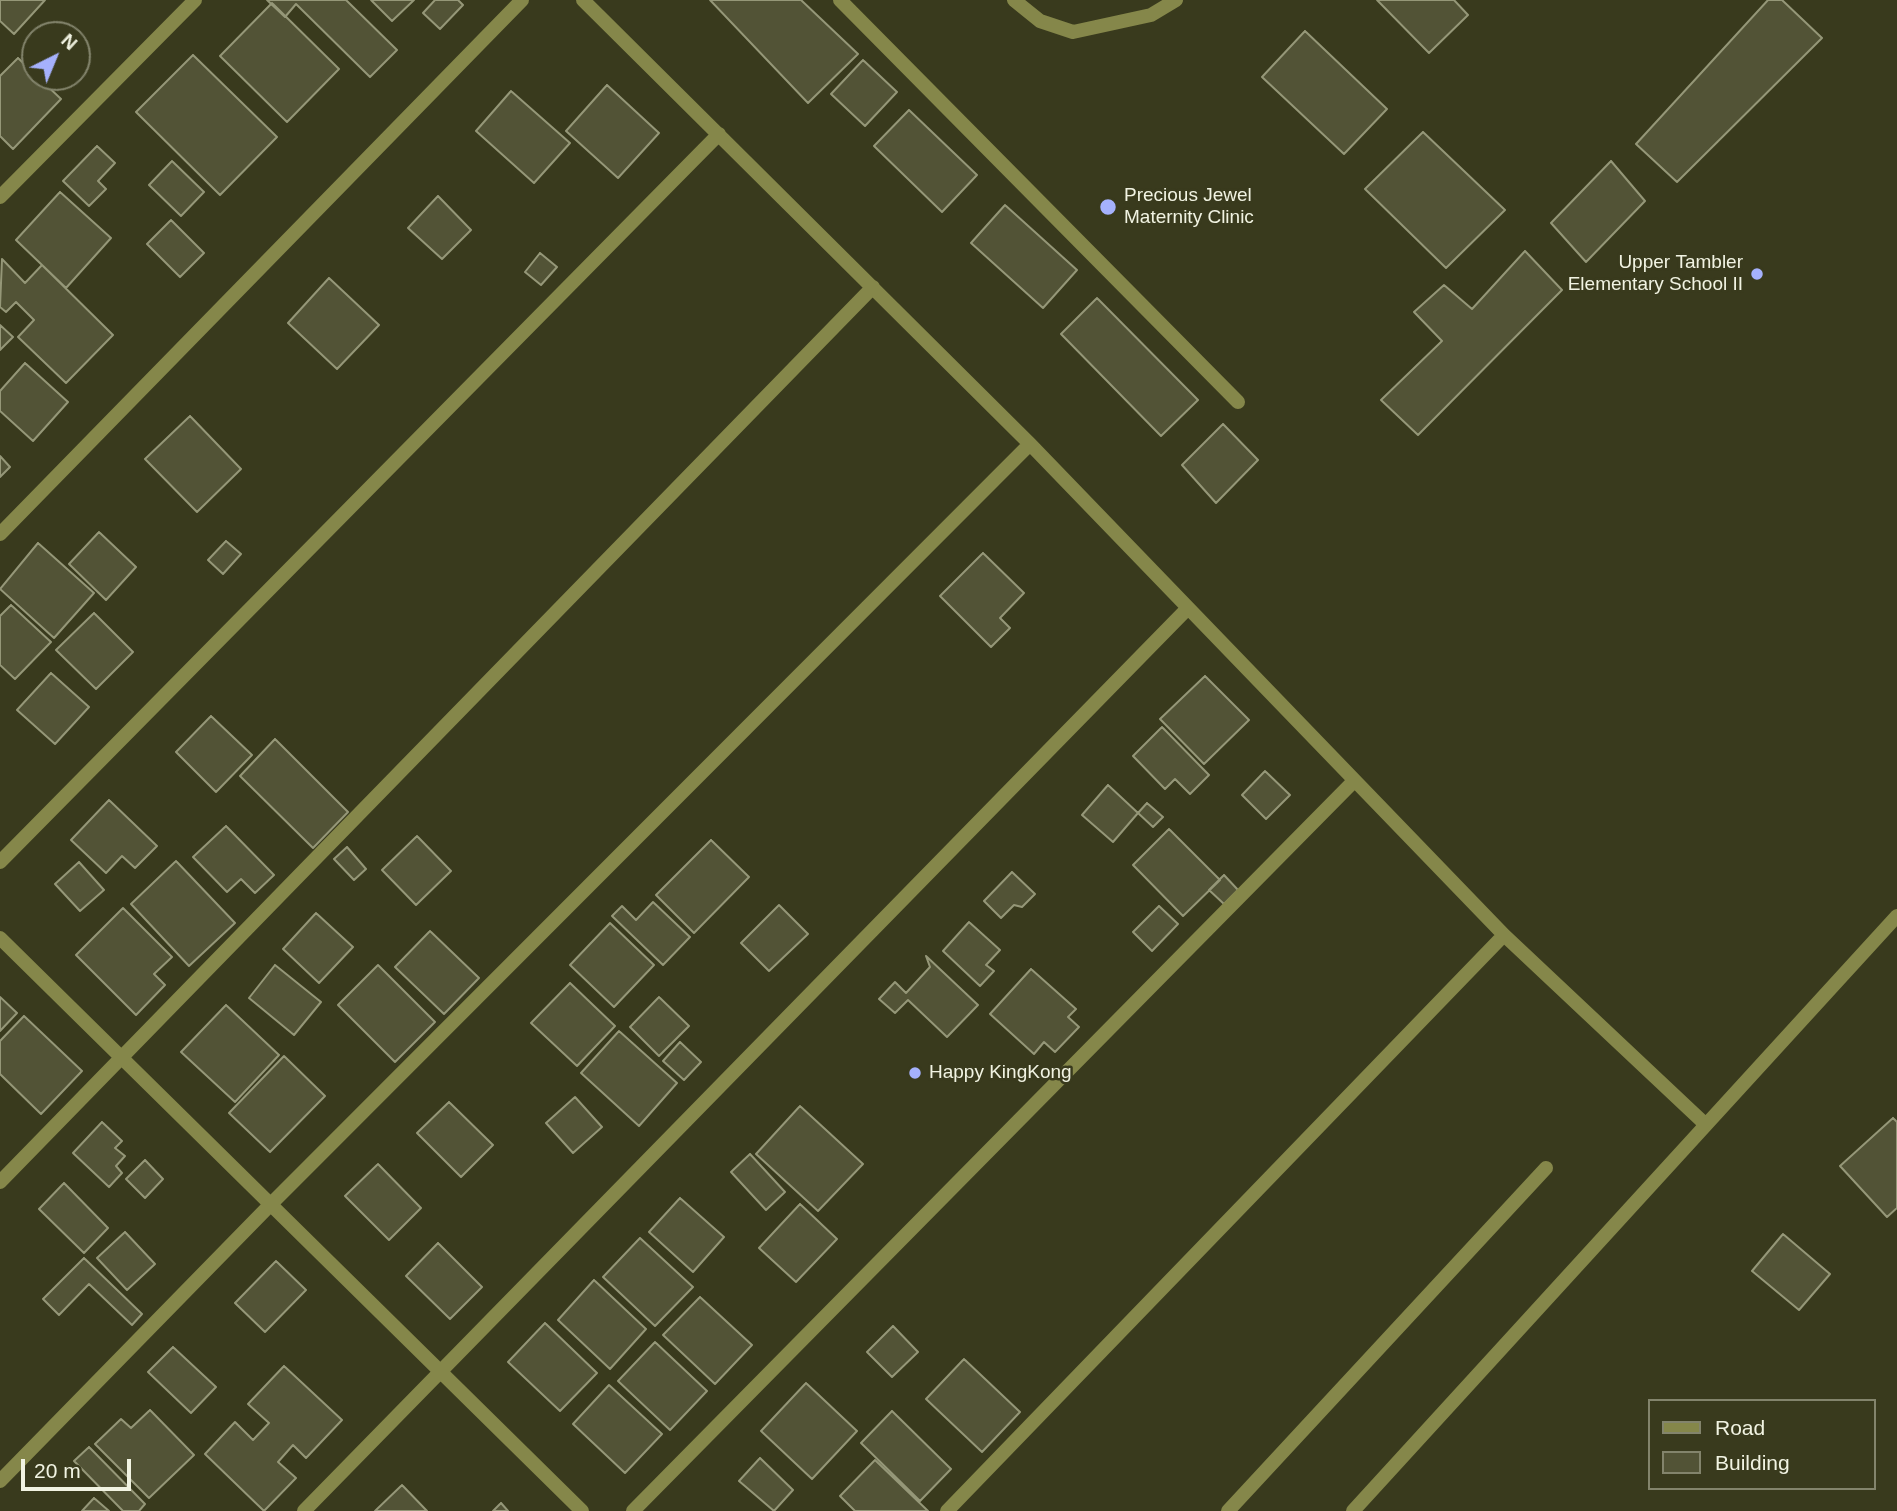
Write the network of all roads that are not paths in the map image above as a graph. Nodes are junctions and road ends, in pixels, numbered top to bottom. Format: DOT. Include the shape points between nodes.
graph roads {
  1 [pos="195,0"];
  2 [pos="522,0"];
  3 [pos="583,0"];
  4 [pos="840,0"];
  5 [pos="1014,0"];
  6 [pos="1176,0"];
  7 [pos="719,134"];
  8 [pos="0,197"];
  9 [pos="873,287"];
  10 [pos="1238,402"];
  11 [pos="1030,444"];
  12 [pos="0,534"];
  13 [pos="1187,609"];
  14 [pos="1353,782"];
  15 [pos="0,862"];
  16 [pos="1897,915"];
  17 [pos="1504,935"];
  18 [pos="0,938"];
  19 [pos="122,1059"];
  20 [pos="1705,1124"];
  21 [pos="1546,1168"];
  22 [pos="0,1182"];
  23 [pos="271,1204"];
  24 [pos="440,1371"];
  25 [pos="0,1481"];
  26 [pos="304,1511"];
  27 [pos="582,1511"];
  28 [pos="633,1511"];
  29 [pos="947,1511"];
  30 [pos="1228,1511"];
  31 [pos="1353,1511"];
  1 -- 8 [label="street"];
  2 -- 12 [label="street"];
  3 -- 7 [label="street"];
  4 -- 10 [label="street"];
  5 -- 6 [label="street" via="1041,21 1073,32 1151,15"];
  7 -- 9 [label="street"];
  7 -- 15 [label="street"];
  9 -- 11 [label="street"];
  9 -- 19 [label="street"];
  11 -- 13 [label="street"];
  11 -- 23 [label="street"];
  13 -- 14 [label="street"];
  13 -- 24 [label="street"];
  14 -- 17 [label="street"];
  14 -- 28 [label="street"];
  16 -- 20 [label="street"];
  17 -- 20 [label="street"];
  17 -- 29 [label="street"];
  18 -- 19 [label="street"];
  19 -- 22 [label="street"];
  19 -- 23 [label="street"];
  20 -- 31 [label="street"];
  21 -- 30 [label="street"];
  23 -- 24 [label="street"];
  23 -- 25 [label="street"];
  24 -- 26 [label="street"];
  24 -- 27 [label="street"];
}
